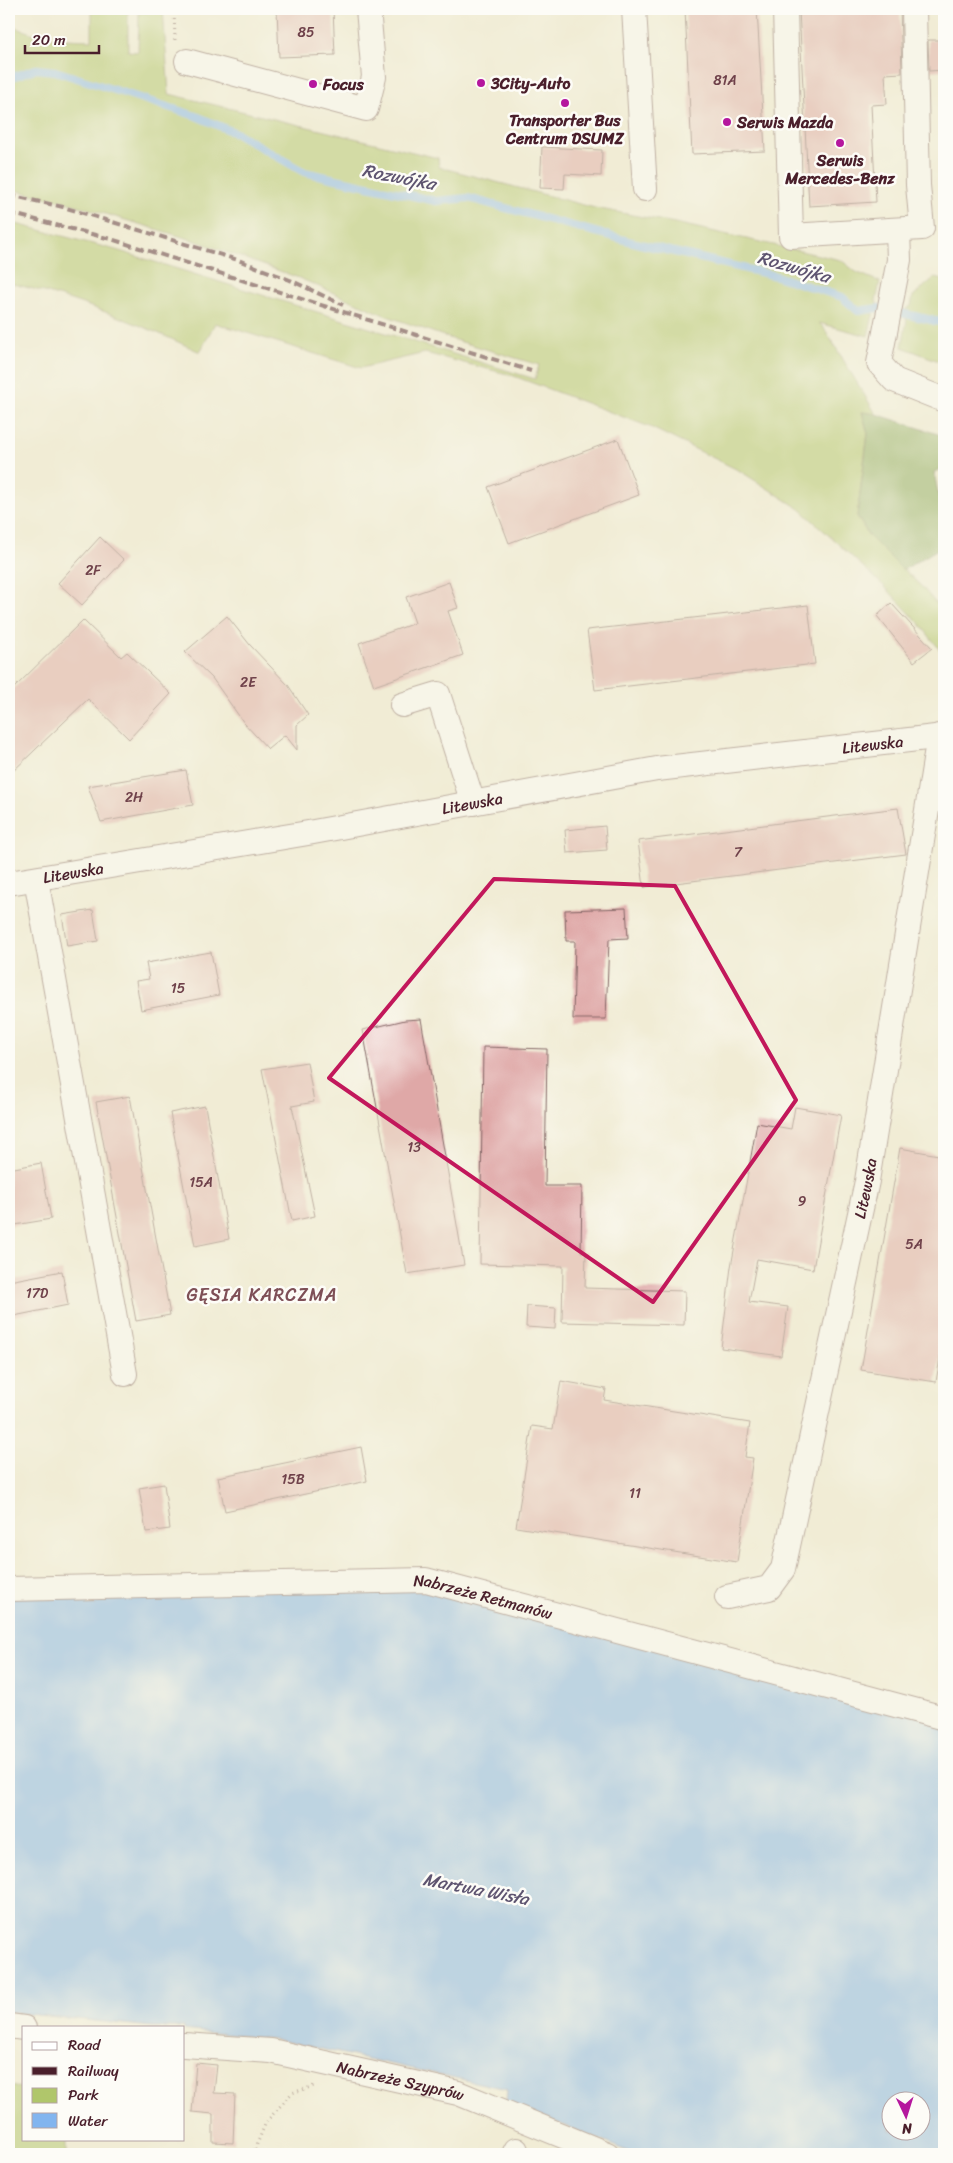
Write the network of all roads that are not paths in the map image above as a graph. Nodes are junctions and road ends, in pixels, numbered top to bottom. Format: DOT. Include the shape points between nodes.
graph roads {
  1 [pos="368,9"];
  2 [pos="634,9"];
  3 [pos="786,9"];
  4 [pos="914,9"];
  5 [pos="188,61"];
  6 [pos="646,189"];
  7 [pos="898,230"];
  8 [pos="944,400"];
  9 [pos="402,705"];
  10 [pos="941,736"];
  11 [pos="473,803"];
  12 [pos="36,878"];
  13 [pos="9,883"];
  14 [pos="125,1374"];
  15 [pos="9,1589"];
  16 [pos="727,1597"];
  17 [pos="944,1718"];
  18 [pos="9,2026"];
  19 [pos="22,2028"];
  20 [pos="185,2045"];
  21 [pos="607,2154"];
  1 -- 5 [label="street" via="374,77 366,110"];
  2 -- 6 [label="street"];
  3 -- 7 [label="street" via="791,236"];
  4 -- 7 [label="street" via="922,228"];
  7 -- 8 [label="street" via="899,260 879,363 894,380"];
  9 -- 11 [label="street" via="438,694"];
  10 -- 11 [label="street, Litewska" via="657,769"];
  10 -- 16 [label="street, Litewska" via="867,1181 783,1568 769,1588"];
  11 -- 12 [label="street, Litewska" via="308,834"];
  12 -- 13 [label="street, Litewska"];
  12 -- 14 [label="street"];
  15 -- 17 [label="street, Nabrzeże Retmanów" via="426,1580"];
  18 -- 19 [label="street"];
  20 -- 21 [label="street, Nabrzeże Szyprów" via="271,2051 458,2093"];
}
